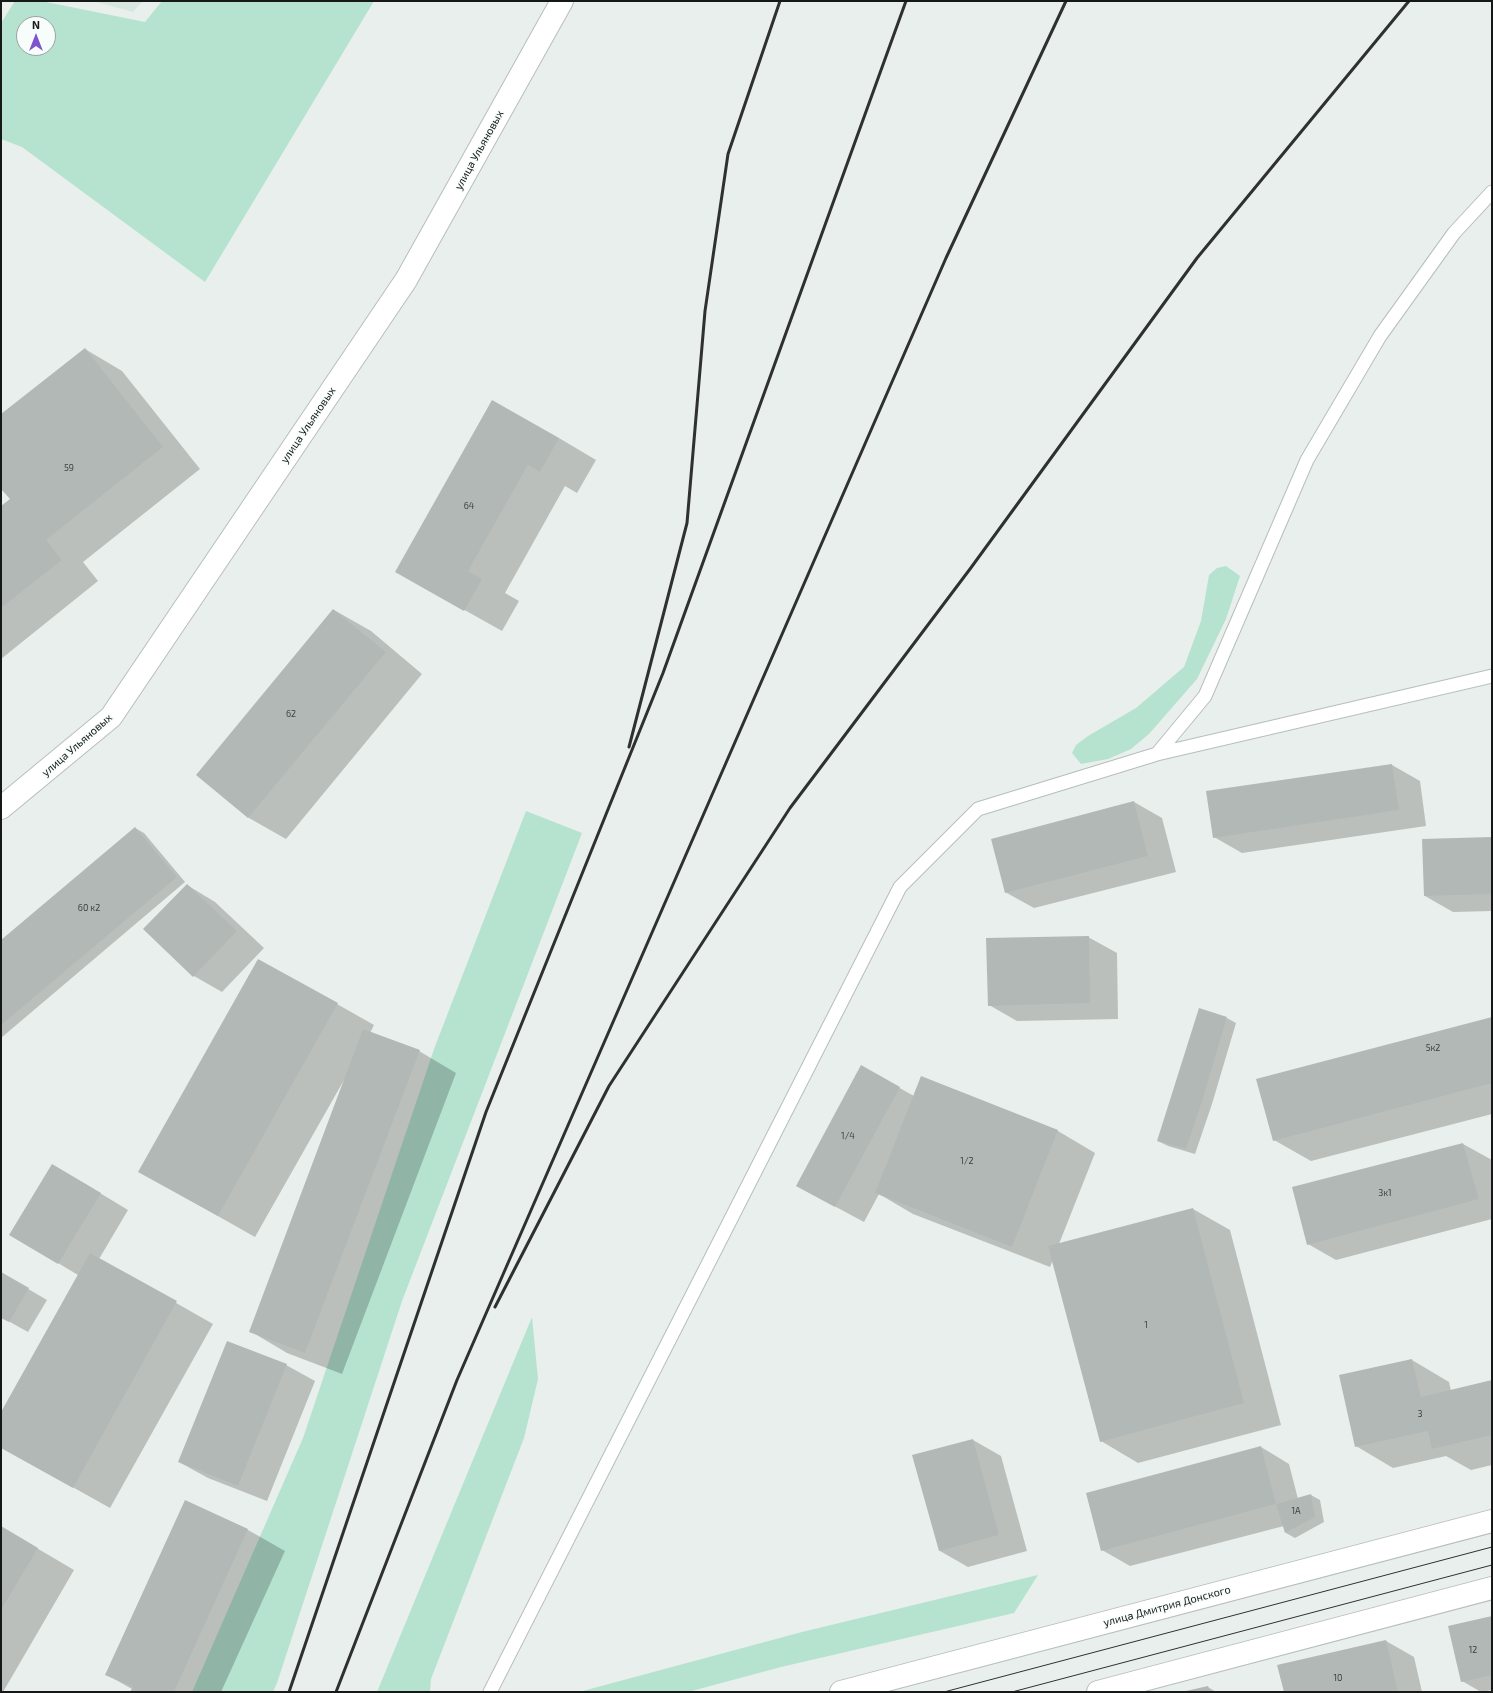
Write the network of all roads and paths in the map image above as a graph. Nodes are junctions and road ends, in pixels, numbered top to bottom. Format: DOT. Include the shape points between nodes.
graph roads {
  1 [pos="562,1"];
  2 [pos="1492,192"];
  3 [pos="1492,676"];
  4 [pos="1157,754"];
  5 [pos="1,808"];
  6 [pos="1492,1521"];
  7 [pos="1492,1588"];
  8 [pos="490,1692"];
  9 [pos="841,1692"];
  10 [pos="1098,1692"];
  1 -- 5 [label="street, улица Ульяновых" via="406,280 111,717"];
  2 -- 4 [label="lane" via="1454,232 1376,343 1307,460 1204,696"];
  3 -- 4 [label="lane"];
  4 -- 8 [label="lane" via="978,809 900,887"];
  6 -- 9 [label="street, улица Дмитрия Донского"];
  7 -- 10 [label="street"];
}
